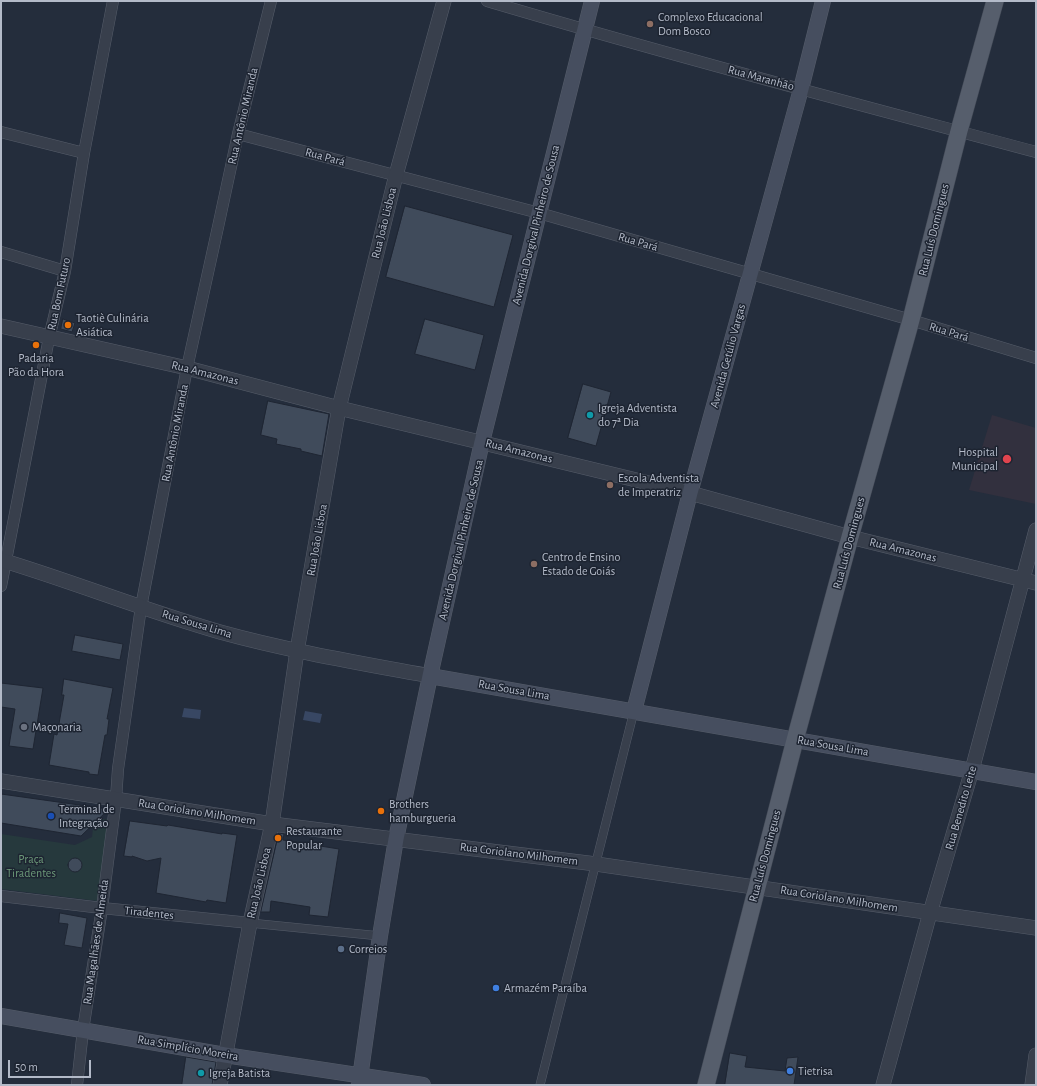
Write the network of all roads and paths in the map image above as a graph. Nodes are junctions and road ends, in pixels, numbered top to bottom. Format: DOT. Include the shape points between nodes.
graph roads {
  1 [pos="113,1"];
  2 [pos="271,1"];
  3 [pos="444,1"];
  4 [pos="487,1"];
  5 [pos="592,1"];
  6 [pos="823,1"];
  7 [pos="995,1"];
  8 [pos="585,30"];
  9 [pos="801,89"];
  10 [pos="958,131"];
  11 [pos="1,132"];
  12 [pos="238,134"];
  13 [pos="1036,152"];
  14 [pos="84,153"];
  15 [pos="396,175"];
  16 [pos="538,213"];
  17 [pos="1,252"];
  18 [pos="65,271"];
  19 [pos="750,274"];
  20 [pos="911,320"];
  21 [pos="1,326"];
  22 [pos="49,338"];
  23 [pos="1036,358"];
  24 [pos="187,368"];
  25 [pos="339,408"];
  26 [pos="482,442"];
  27 [pos="690,493"];
  28 [pos="1036,530"];
  29 [pos="850,537"];
  30 [pos="3,560"];
  31 [pos="1029,581"];
  32 [pos="1,586"];
  33 [pos="141,607"];
  34 [pos="298,651"];
  35 [pos="430,676"];
  36 [pos="634,711"];
  37 [pos="796,740"];
  38 [pos="972,770"];
  39 [pos="1,781"];
  40 [pos="1036,782"];
  41 [pos="116,799"];
  42 [pos="272,824"];
  43 [pos="396,839"];
  44 [pos="596,864"];
  45 [pos="757,887"];
  46 [pos="1,896"];
  47 [pos="102,908"];
  48 [pos="930,913"];
  49 [pos="250,924"];
  50 [pos="1036,928"];
  51 [pos="380,936"];
  52 [pos="1,1016"];
  53 [pos="83,1030"];
  54 [pos="225,1055"];
  55 [pos="1036,1055"];
  56 [pos="359,1081"];
  57 [pos="77,1085"];
  58 [pos="220,1085"];
  59 [pos="423,1085"];
  60 [pos="540,1085"];
  61 [pos="706,1085"];
  62 [pos="883,1085"];
  63 [pos="1032,1085"];
  1 -- 14 [label="street, Rua Bom Futuro"];
  2 -- 12 [label="street, Rua Antônio Miranda"];
  3 -- 15 [label="street, Rua João Lisboa"];
  4 -- 8 [label="street, Rua Maranhão"];
  5 -- 8 [label="main road, Avenida Dorgival Pinheiro de Sousa"];
  6 -- 9 [label="main road, Avenida Getúlio Vargas"];
  7 -- 10 [label="main road, Rua Luís Domingues"];
  8 -- 9 [label="street, Rua Maranhão"];
  8 -- 16 [label="main road, Avenida Dorgival Pinheiro de Sousa"];
  9 -- 10 [label="street, Rua Maranhão"];
  9 -- 19 [label="main road, Avenida Getúlio Vargas"];
  10 -- 13 [label="street, Rua Maranhão"];
  10 -- 20 [label="main road, Rua Luís Domingues"];
  11 -- 14 [label="street"];
  12 -- 15 [label="street, Rua Pará"];
  12 -- 24 [label="street, Rua Antônio Miranda"];
  14 -- 18 [label="street, Rua Bom Futuro"];
  15 -- 16 [label="street, Rua Pará"];
  15 -- 25 [label="street, Rua João Lisboa"];
  16 -- 19 [label="street, Rua Pará"];
  16 -- 26 [label="main road, Avenida Dorgival Pinheiro de Sousa"];
  17 -- 18 [label="street"];
  18 -- 22 [label="street, Rua Bom Futuro"];
  19 -- 20 [label="street, Rua Pará"];
  19 -- 27 [label="main road, Avenida Getúlio Vargas"];
  20 -- 23 [label="street, Rua Pará"];
  20 -- 29 [label="main road, Rua Luís Domingues"];
  21 -- 22 [label="street, Rua Amazonas"];
  22 -- 24 [label="street, Rua Amazonas"];
  22 -- 30 [label="street, Rua Bom Futuro"];
  24 -- 25 [label="street, Rua Amazonas"];
  24 -- 33 [label="street, Rua Antônio Miranda"];
  25 -- 26 [label="street, Rua Amazonas"];
  25 -- 34 [label="street, Rua João Lisboa"];
  26 -- 27 [label="street, Rua Amazonas"];
  26 -- 35 [label="main road, Avenida Dorgival Pinheiro de Sousa"];
  27 -- 29 [label="street, Rua Amazonas"];
  27 -- 36 [label="main road, Avenida Getúlio Vargas"];
  28 -- 31 [label="street, Rua Benedito Leite"];
  29 -- 31 [label="street, Rua Amazonas"];
  29 -- 37 [label="main road, Rua Luís Domingues"];
  30 -- 32 [label="street, Rua Bom Futuro"];
  30 -- 33 [label="street, Rua Sousa Lima"];
  31 -- 38 [label="street, Rua Benedito Leite"];
  33 -- 34 [label="street, Rua Sousa Lima" via="220,632"];
  33 -- 41 [label="street, Rua Antônio Miranda"];
  34 -- 35 [label="street, Rua Sousa Lima"];
  34 -- 42 [label="street, Rua João Lisboa"];
  35 -- 36 [label="main road, Rua Sousa Lima"];
  35 -- 43 [label="main road, Avenida Dorgival Pinheiro de Sousa"];
  36 -- 37 [label="main road, Rua Sousa Lima"];
  36 -- 44 [label="street"];
  37 -- 38 [label="main road, Rua Sousa Lima"];
  37 -- 45 [label="main road, Rua Luís Domingues"];
  38 -- 40 [label="main road, Rua Sousa Lima"];
  38 -- 48 [label="street, Rua Benedito Leite"];
  39 -- 41 [label="street, Rua Coriolano Milhomem"];
  41 -- 42 [label="street, Rua Coriolano Milhomem"];
  41 -- 47 [label="street, Rua Magalhães de Almeida"];
  42 -- 43 [label="street, Rua Coriolano Milhomem"];
  42 -- 49 [label="street, Rua João Lisboa"];
  43 -- 44 [label="street, Rua Coriolano Milhomem"];
  43 -- 51 [label="main road, Avenida Dorgival Pinheiro de Sousa"];
  44 -- 45 [label="street, Rua Coriolano Milhomem"];
  44 -- 60 [label="street"];
  45 -- 48 [label="street, Rua Coriolano Milhomem"];
  45 -- 61 [label="main road, Rua Luís Domingues"];
  46 -- 47 [label="street, Tiradentes"];
  47 -- 49 [label="street, Tiradentes"];
  47 -- 53 [label="street, Rua Magalhães de Almeida"];
  48 -- 50 [label="street, Rua Coriolano Milhomem"];
  48 -- 62 [label="street, Rua Benedito Leite"];
  49 -- 51 [label="street"];
  49 -- 54 [label="street, Rua João Lisboa"];
  51 -- 56 [label="main road, Avenida Dorgival Pinheiro de Sousa"];
  52 -- 53 [label="main road, Rua Simplício Moreira"];
  53 -- 54 [label="main road, Rua Simplício Moreira"];
  53 -- 57 [label="street, Rua Magalhães de Almeida"];
  54 -- 56 [label="main road, Rua Simplício Moreira"];
  54 -- 58 [label="street, Rua João Lisboa"];
  55 -- 63 [label="street"];
  56 -- 59 [label="main road, Rua Simplício Moreira"];
}
